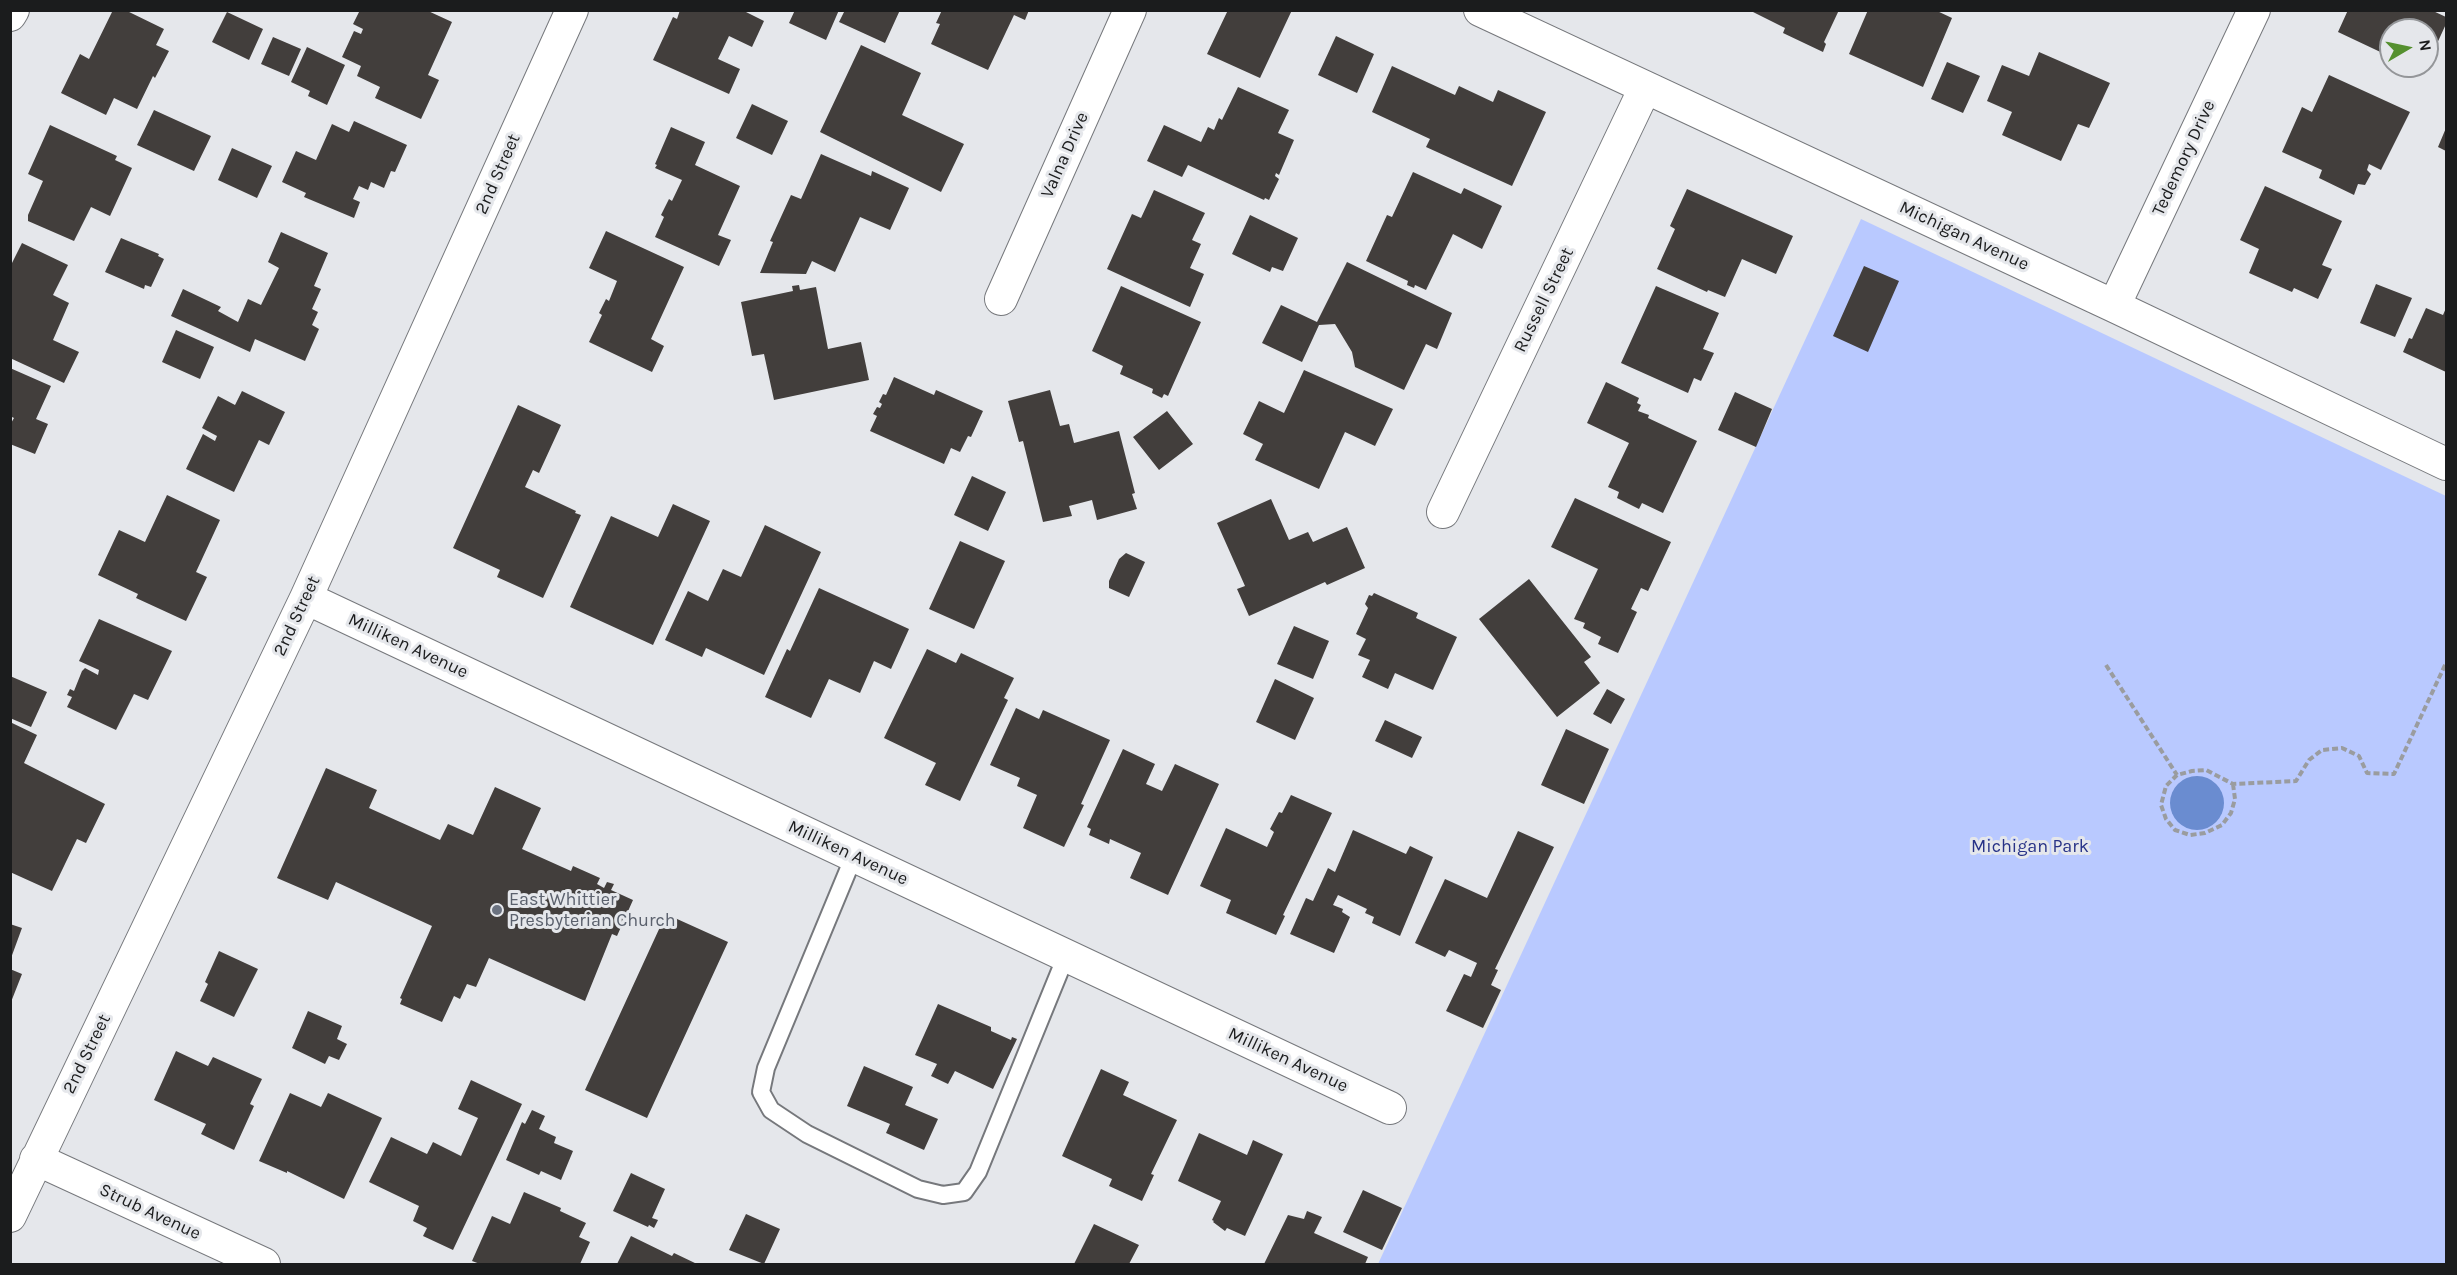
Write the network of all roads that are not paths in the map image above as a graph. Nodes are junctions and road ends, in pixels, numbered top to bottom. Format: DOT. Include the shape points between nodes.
graph roads {
  1 [pos="13,10"];
  2 [pos="572,10"];
  3 [pos="1130,10"];
  4 [pos="1480,10"];
  5 [pos="2254,10"];
  6 [pos="10,15"];
  7 [pos="1645,88"];
  8 [pos="1001,299"];
  9 [pos="2114,306"];
  10 [pos="2446,464"];
  11 [pos="1443,512"];
  12 [pos="306,598"];
  13 [pos="854,855"];
  14 [pos="1066,956"];
  15 [pos="1390,1108"];
  16 [pos="36,1159"];
  17 [pos="10,1216"];
  18 [pos="264,1264"];
  1 -- 6 [label="street"];
  2 -- 12 [label="street, 2nd Street"];
  3 -- 8 [label="street, Valna Drive"];
  4 -- 7 [label="street, Michigan Avenue"];
  5 -- 9 [label="street, Tedemory Drive"];
  7 -- 9 [label="street, Michigan Avenue"];
  7 -- 11 [label="street, Russell Street"];
  9 -- 10 [label="street, Michigan Avenue"];
  12 -- 13 [label="street, Milliken Avenue"];
  12 -- 16 [label="street, 2nd Street"];
  13 -- 14 [label="street, Milliken Avenue"];
  13 -- 14 [label="lane" via="766,1068 761,1092 771,1110 807,1134 918,1189 943,1195 964,1191 978,1172"];
  14 -- 15 [label="street, Milliken Avenue"];
  16 -- 17 [label="street, 2nd Street"];
  16 -- 18 [label="street, Strub Avenue"];
}
